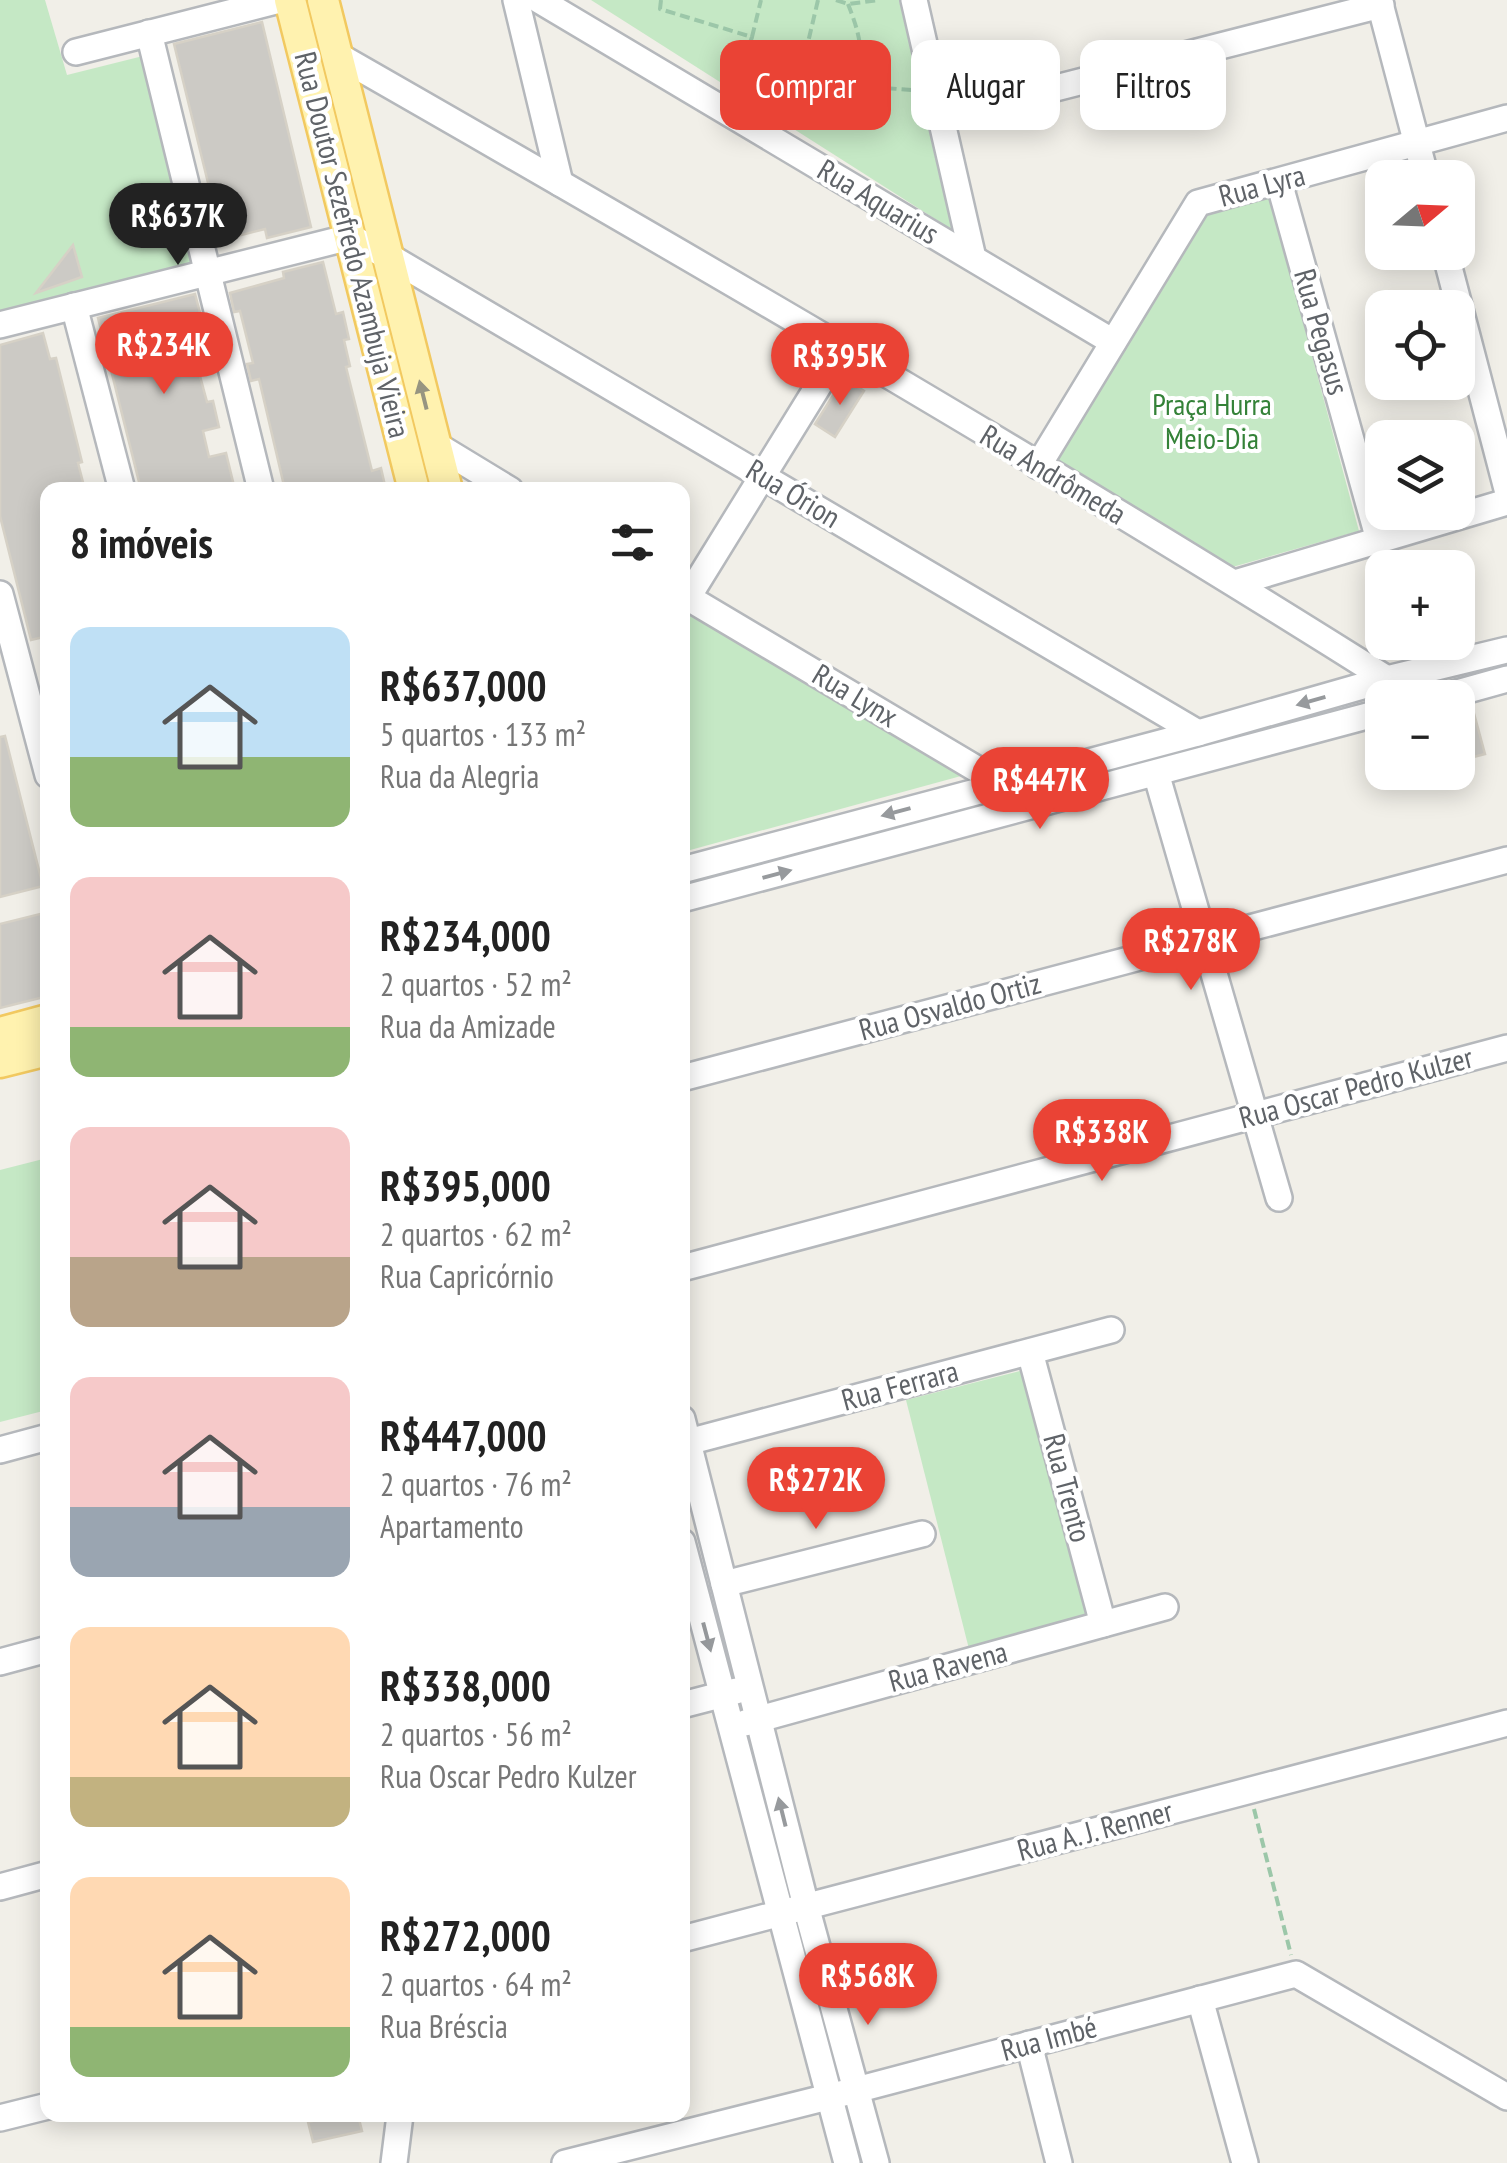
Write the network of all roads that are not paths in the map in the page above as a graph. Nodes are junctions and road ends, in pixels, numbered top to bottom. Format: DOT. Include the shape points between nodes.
graph roads {
  1 [pos="280,0"];
  2 [pos="290,0"];
  3 [pos="323,0"];
  4 [pos="516,0"];
  5 [pos="539,0"];
  6 [pos="914,0"];
  7 [pos="1380,2"];
  8 [pos="149,34"];
  9 [pos="924,40"];
  10 [pos="76,52"];
  11 [pos="337,55"];
  12 [pos="1060,86"];
  13 [pos="1507,118"];
  14 [pos="945,130"];
  15 [pos="1416,142"];
  16 [pos="1421,160"];
  17 [pos="1279,182"];
  18 [pos="560,183"];
  19 [pos="350,237"];
  20 [pos="388,256"];
  21 [pos="973,258"];
  22 [pos="1450,270"];
  23 [pos="208,273"];
  24 [pos="74,306"];
  25 [pos="0,325"];
  26 [pos="1113,342"];
  27 [pos="841,350"];
  28 [pos="436,445"];
  29 [pos="1038,466"];
  30 [pos="763,475"];
  31 [pos="120,482"];
  32 [pos="258,482"];
  33 [pos="412,482"];
  34 [pos="445,482"];
  35 [pos="497,482"];
  36 [pos="1507,489"];
  37 [pos="1507,502"];
  38 [pos="1379,540"];
  39 [pos="1235,582"];
  40 [pos="690,587"];
  41 [pos="0,594"];
  42 [pos="690,598"];
  43 [pos="1507,650"];
  44 [pos="1507,679"];
  45 [pos="1378,680"];
  46 [pos="1415,680"];
  47 [pos="1475,688"];
  48 [pos="1365,694"];
  49 [pos="1365,717"];
  50 [pos="1198,733"];
  51 [pos="40,745"];
  52 [pos="1156,772"];
  53 [pos="1002,784"];
  54 [pos="1009,812"];
  55 [pos="1507,860"];
  56 [pos="690,868"];
  57 [pos="690,897"];
  58 [pos="1204,940"];
  59 [pos="40,1022"];
  60 [pos="0,1033"];
  61 [pos="1507,1048"];
  62 [pos="40,1052"];
  63 [pos="0,1062"];
  64 [pos="690,1076"];
  65 [pos="1255,1115"];
  66 [pos="1279,1198"];
  67 [pos="690,1266"];
  68 [pos="1111,1330"];
  69 [pos="1030,1352"];
  70 [pos="690,1430"];
  71 [pos="40,1440"];
  72 [pos="0,1450"];
  73 [pos="690,1451"];
  74 [pos="922,1534"];
  75 [pos="690,1572"];
  76 [pos="724,1584"];
  77 [pos="1165,1607"];
  78 [pos="1102,1624"];
  79 [pos="40,1651"];
  80 [pos="0,1662"];
  81 [pos="751,1687"];
  82 [pos="722,1694"];
  83 [pos="690,1703"];
  84 [pos="759,1718"];
  85 [pos="1507,1722"];
  86 [pos="731,1727"];
  87 [pos="40,1876"];
  88 [pos="0,1887"];
  89 [pos="806,1906"];
  90 [pos="780,1914"];
  91 [pos="690,1937"];
  92 [pos="1200,1999"];
  93 [pos="1029,2044"];
  94 [pos="856,2090"];
  95 [pos="829,2096"];
  96 [pos="1507,2097"];
  97 [pos="40,2108"];
  98 [pos="0,2118"];
  99 [pos="399,2122"];
  100 [pos="651,2152"];
  101 [pos="394,2163"];
  102 [pos="564,2163"];
  103 [pos="847,2163"];
  104 [pos="876,2163"];
  105 [pos="1059,2163"];
  106 [pos="1244,2163"];
  1 -- 8 [label="street"];
  2 -- 19 [label="main road, Rua Doutor Sezefredo Azambuja Vieira"];
  3 -- 11 [label="main road, Rua Doutor Sezefredo Azambuja Vieira"];
  4 -- 18 [label="street"];
  5 -- 21 [label="street, Rua Aquarius"];
  6 -- 9 [label="street"];
  7 -- 12 [label="street"];
  7 -- 15 [label="street"];
  8 -- 10 [label="street"];
  8 -- 23 [label="street"];
  11 -- 18 [label="street, Rua Andrômeda"];
  11 -- 20 [label="main road, Rua Doutor Sezefredo Azambuja Vieira"];
  13 -- 15 [label="street, Rua Lyra"];
  14 -- 21 [label="street"];
  15 -- 16 [label="street"];
  15 -- 17 [label="street, Rua Lyra"];
  17 -- 26 [label="street, Rua Lyra" via="1198,203"];
  17 -- 38 [label="street, Rua Pegasus"];
  18 -- 27 [label="street, Rua Andrômeda"];
  19 -- 20 [label="street, Rua Órion"];
  19 -- 23 [label="street"];
  19 -- 33 [label="main road, Rua Doutor Sezefredo Azambuja Vieira"];
  28 -- 20 [label="main road, Rua Doutor Sezefredo Azambuja Vieira, one-way"];
  20 -- 30 [label="street, Rua Órion"];
  21 -- 26 [label="street, Rua Aquarius"];
  22 -- 36 [label="street"];
  23 -- 24 [label="street"];
  23 -- 32 [label="street"];
  24 -- 25 [label="street"];
  24 -- 31 [label="street"];
  26 -- 29 [label="street, Rua Lyra"];
  27 -- 29 [label="street, Rua Andrômeda"];
  27 -- 30 [label="street"];
  28 -- 34 [label="main road, Rua Doutor Sezefredo Azambuja Vieira"];
  28 -- 35 [label="street"];
  29 -- 39 [label="street, Rua Andrômeda"];
  30 -- 40 [label="street"];
  30 -- 50 [label="street, Rua Órion"];
  37 -- 38 [label="street"];
  38 -- 39 [label="street"];
  39 -- 45 [label="street, Rua Andrômeda"];
  41 -- 51 [label="street"];
  42 -- 53 [label="street, Rua Lynx"];
  43 -- 46 [label="street"];
  44 -- 47 [label="street"];
  48 -- 50 [label="street, one-way"];
  49 -- 52 [label="street"];
  50 -- 53 [label="street"];
  52 -- 54 [label="street"];
  52 -- 58 [label="street"];
  53 -- 54 [label="street"];
  53 -- 56 [label="street, one-way"];
  57 -- 54 [label="street, one-way"];
  55 -- 58 [label="street, Rua Osvaldo Ortiz"];
  58 -- 64 [label="street, Rua Osvaldo Ortiz"];
  58 -- 65 [label="street"];
  59 -- 60 [label="main road"];
  61 -- 65 [label="street, Rua Oscar Pedro Kulzer"];
  62 -- 63 [label="main road"];
  65 -- 66 [label="street"];
  65 -- 67 [label="street, Rua Oscar Pedro Kulzer"];
  68 -- 69 [label="street, Rua Ferrara"];
  69 -- 70 [label="street, Rua Ferrara"];
  69 -- 78 [label="street, Rua Trento"];
  71 -- 72 [label="street"];
  73 -- 76 [label="street"];
  74 -- 76 [label="street"];
  75 -- 82 [label="street, one-way"];
  76 -- 81 [label="street"];
  77 -- 78 [label="street, Rua Ravena"];
  78 -- 84 [label="street, Rua Ravena"];
  79 -- 80 [label="street"];
  81 -- 82 [label="street"];
  81 -- 84 [label="street"];
  82 -- 83 [label="street"];
  82 -- 86 [label="street"];
  84 -- 86 [label="street, Rua Ravena"];
  89 -- 84 [label="street, one-way"];
  85 -- 89 [label="street, Rua A. J. Renner"];
  86 -- 90 [label="street"];
  87 -- 88 [label="street"];
  89 -- 90 [label="street, Rua A. J. Renner"];
  89 -- 94 [label="street"];
  90 -- 91 [label="street, Rua A. J. Renner"];
  90 -- 95 [label="street"];
  92 -- 93 [label="street, Rua Imbé"];
  92 -- 96 [label="street, Rua Imbé" via="1296,1974"];
  92 -- 106 [label="street"];
  93 -- 94 [label="street, Rua Imbé"];
  93 -- 105 [label="street"];
  94 -- 95 [label="street, Rua Imbé"];
  94 -- 104 [label="street"];
  95 -- 100 [label="street, Rua Imbé"];
  95 -- 103 [label="street"];
  97 -- 98 [label="street"];
  99 -- 101 [label="street"];
  100 -- 102 [label="street, Rua Imbé"];
}
